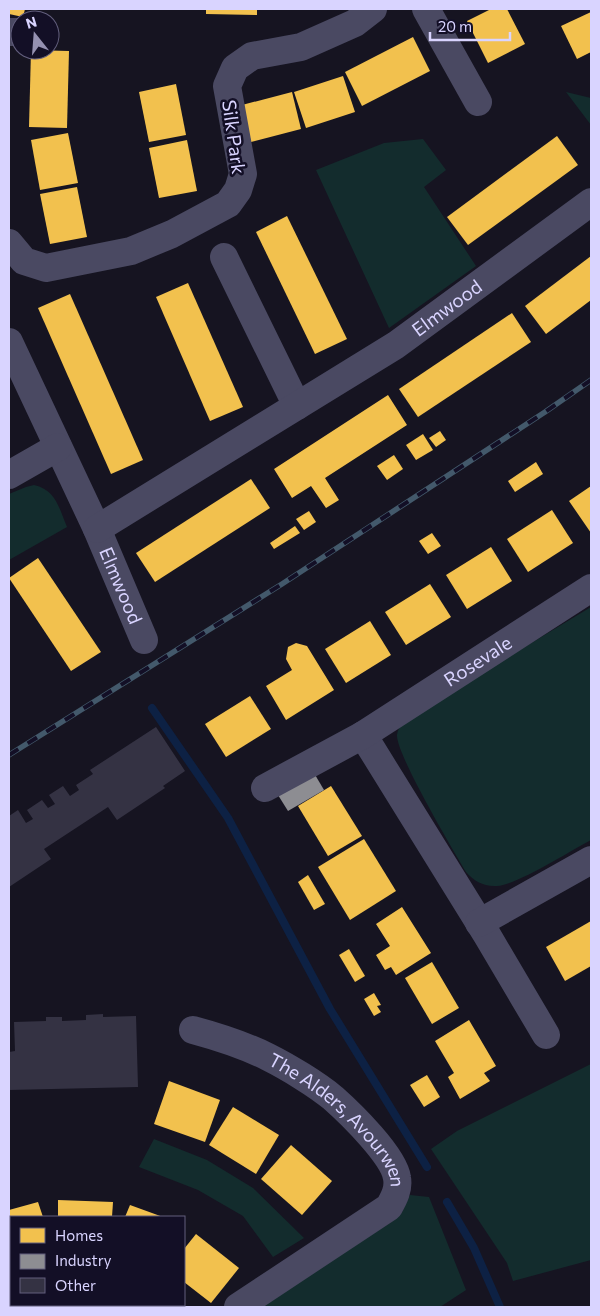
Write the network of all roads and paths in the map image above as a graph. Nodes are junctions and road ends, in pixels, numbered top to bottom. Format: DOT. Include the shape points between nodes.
graph roads {
  1 [pos="373,9"];
  2 [pos="426,9"];
  3 [pos="478,102"];
  4 [pos="591,202"];
  5 [pos="9,242"];
  6 [pos="224,257"];
  7 [pos="9,342"];
  8 [pos="297,406"];
  9 [pos="58,447"];
  10 [pos="9,475"];
  11 [pos="97,529"];
  12 [pos="591,588"];
  13 [pos="144,640"];
  14 [pos="363,735"];
  15 [pos="265,788"];
  16 [pos="591,860"];
  17 [pos="479,923"];
  18 [pos="193,1030"];
  19 [pos="546,1035"];
  20 [pos="238,1307"];
  1 -- 5 [label="street, Silk Park" via="355,23 301,47 252,56 235,68 227,86 243,174 238,190 228,204 131,252 46,268 24,261"];
  2 -- 3 [label="street"];
  4 -- 8 [label="street, Elmwood" via="396,345"];
  6 -- 8 [label="street"];
  7 -- 9 [label="street, Elmwood"];
  8 -- 11 [label="street, Elmwood"];
  9 -- 10 [label="street"];
  9 -- 11 [label="street, Elmwood"];
  11 -- 13 [label="street, Elmwood"];
  12 -- 14 [label="street, Rosevale"];
  14 -- 15 [label="street, Rosevale"];
  14 -- 17 [label="street"];
  16 -- 17 [label="street"];
  17 -- 19 [label="street"];
  18 -- 20 [label="street, The Alders, Avourwen" via="237,1043 269,1058 332,1098 382,1150 397,1178 397,1192 389,1207"];
}
